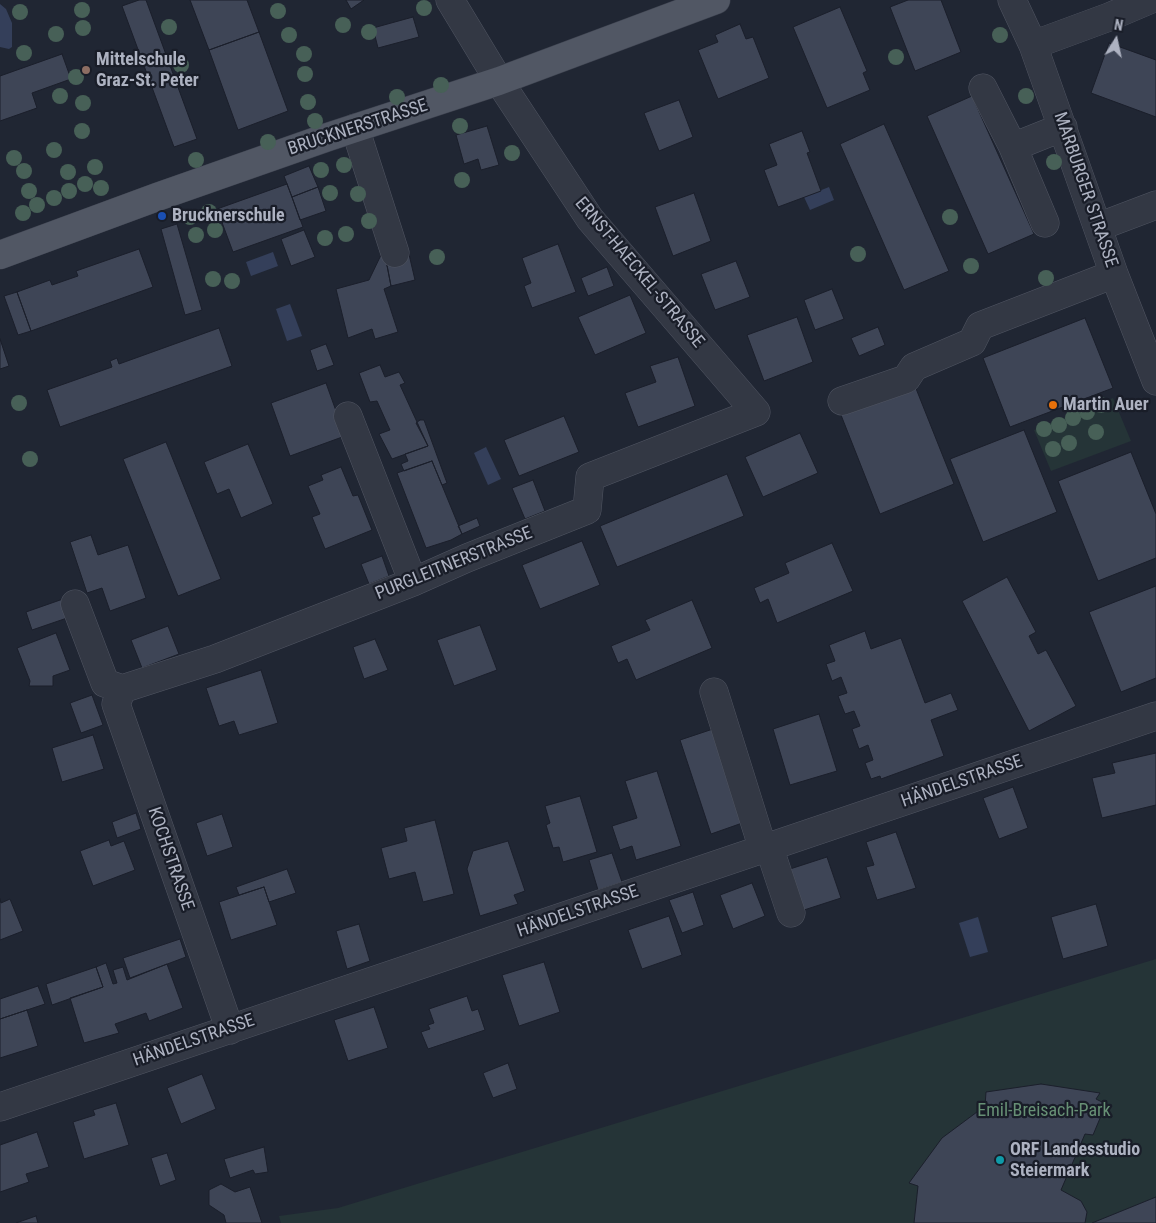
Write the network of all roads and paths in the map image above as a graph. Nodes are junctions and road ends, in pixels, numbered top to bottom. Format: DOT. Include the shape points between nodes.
graph roads {
  1 [pos="450,0"];
  2 [pos="716,0"];
  3 [pos="1012,0"];
  4 [pos="1149,0"];
  5 [pos="1033,46"];
  6 [pos="499,81"];
  7 [pos="983,88"];
  8 [pos="1064,127"];
  9 [pos="355,128"];
  10 [pos="1013,147"];
  11 [pos="1156,205"];
  12 [pos="1045,223"];
  13 [pos="1098,227"];
  14 [pos="395,253"];
  15 [pos="0,255"];
  16 [pos="1114,274"];
  17 [pos="1156,382"];
  18 [pos="842,401"];
  19 [pos="756,412"];
  20 [pos="348,416"];
  21 [pos="412,582"];
  22 [pos="75,604"];
  23 [pos="122,689"];
  24 [pos="714,692"];
  25 [pos="1156,716"];
  26 [pos="766,848"];
  27 [pos="791,913"];
  28 [pos="230,1030"];
  29 [pos="0,1107"];
  1 -- 6 [label="street, ERNST-HAECKEL-STRASSE"];
  2 -- 6 [label="main road, BRUCKNERSTRASSE"];
  3 -- 5 [label="street, MARBURGER STRASSE"];
  4 -- 5 [label="street"];
  5 -- 8 [label="street, MARBURGER STRASSE"];
  6 -- 9 [label="main road, BRUCKNERSTRASSE"];
  6 -- 19 [label="street, ERNST-HAECKEL-STRASSE" via="590,219"];
  7 -- 10 [label="street"];
  8 -- 10 [label="street"];
  8 -- 13 [label="street, MARBURGER STRASSE"];
  9 -- 14 [label="street"];
  9 -- 15 [label="main road, BRUCKNERSTRASSE"];
  10 -- 12 [label="street"];
  11 -- 13 [label="street"];
  13 -- 16 [label="street, MARBURGER STRASSE"];
  16 -- 17 [label="street, MARBURGER STRASSE"];
  16 -- 18 [label="street" via="980,326 972,342 914,367 906,379"];
  19 -- 21 [label="street, PURGLEITNERSTRASSE" via="590,477 587,510"];
  20 -- 21 [label="street"];
  21 -- 23 [label="street, PURGLEITNERSTRASSE" via="215,659"];
  22 -- 23 [label="street" via="105,683"];
  23 -- 28 [label="street, KOCHSTRASSE" via="116,704"];
  24 -- 26 [label="street"];
  25 -- 26 [label="street, HÄNDELSTRASSE"];
  26 -- 27 [label="street"];
  26 -- 28 [label="street, HÄNDELSTRASSE"];
  28 -- 29 [label="street, HÄNDELSTRASSE"];
}
